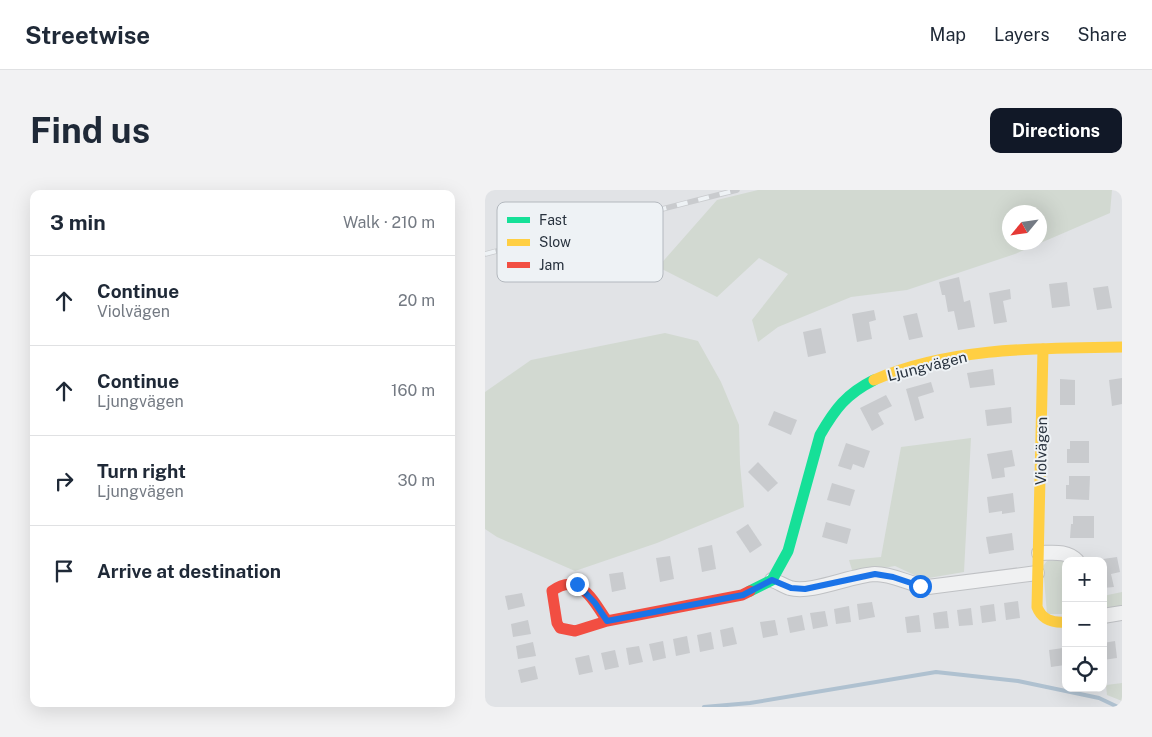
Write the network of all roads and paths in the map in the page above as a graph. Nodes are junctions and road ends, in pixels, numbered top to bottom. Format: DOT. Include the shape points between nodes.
graph roads {
  1 [pos="1122,347"];
  2 [pos="1043,349"];
  3 [pos="1039,553"];
  4 [pos="1074,557"];
  5 [pos="1037,573"];
  6 [pos="772,580"];
  7 [pos="1122,612"];
  8 [pos="1107,615"];
  9 [pos="607,621"];
  10 [pos="1062,622"];
  1 -- 2 [label="street, Ljungvägen"];
  2 -- 3 [label="street, Violvägen"];
  2 -- 6 [label="street, Ljungvägen" via="960,356 905,369 880,377 844,399 820,435 788,552"];
  3 -- 4 [label="street" via="1064,553"];
  3 -- 5 [label="street, Violvägen"];
  5 -- 6 [label="street" via="928,587 875,574 805,589 791,588"];
  5 -- 10 [label="street, Violvägen" via="1039,614 1047,621"];
  6 -- 9 [label="street" via="743,595"];
  7 -- 8 [label="street"];
  9 -- 9 [label="street" via="577,584 563,584 552,592 560,628 575,631"];
}
